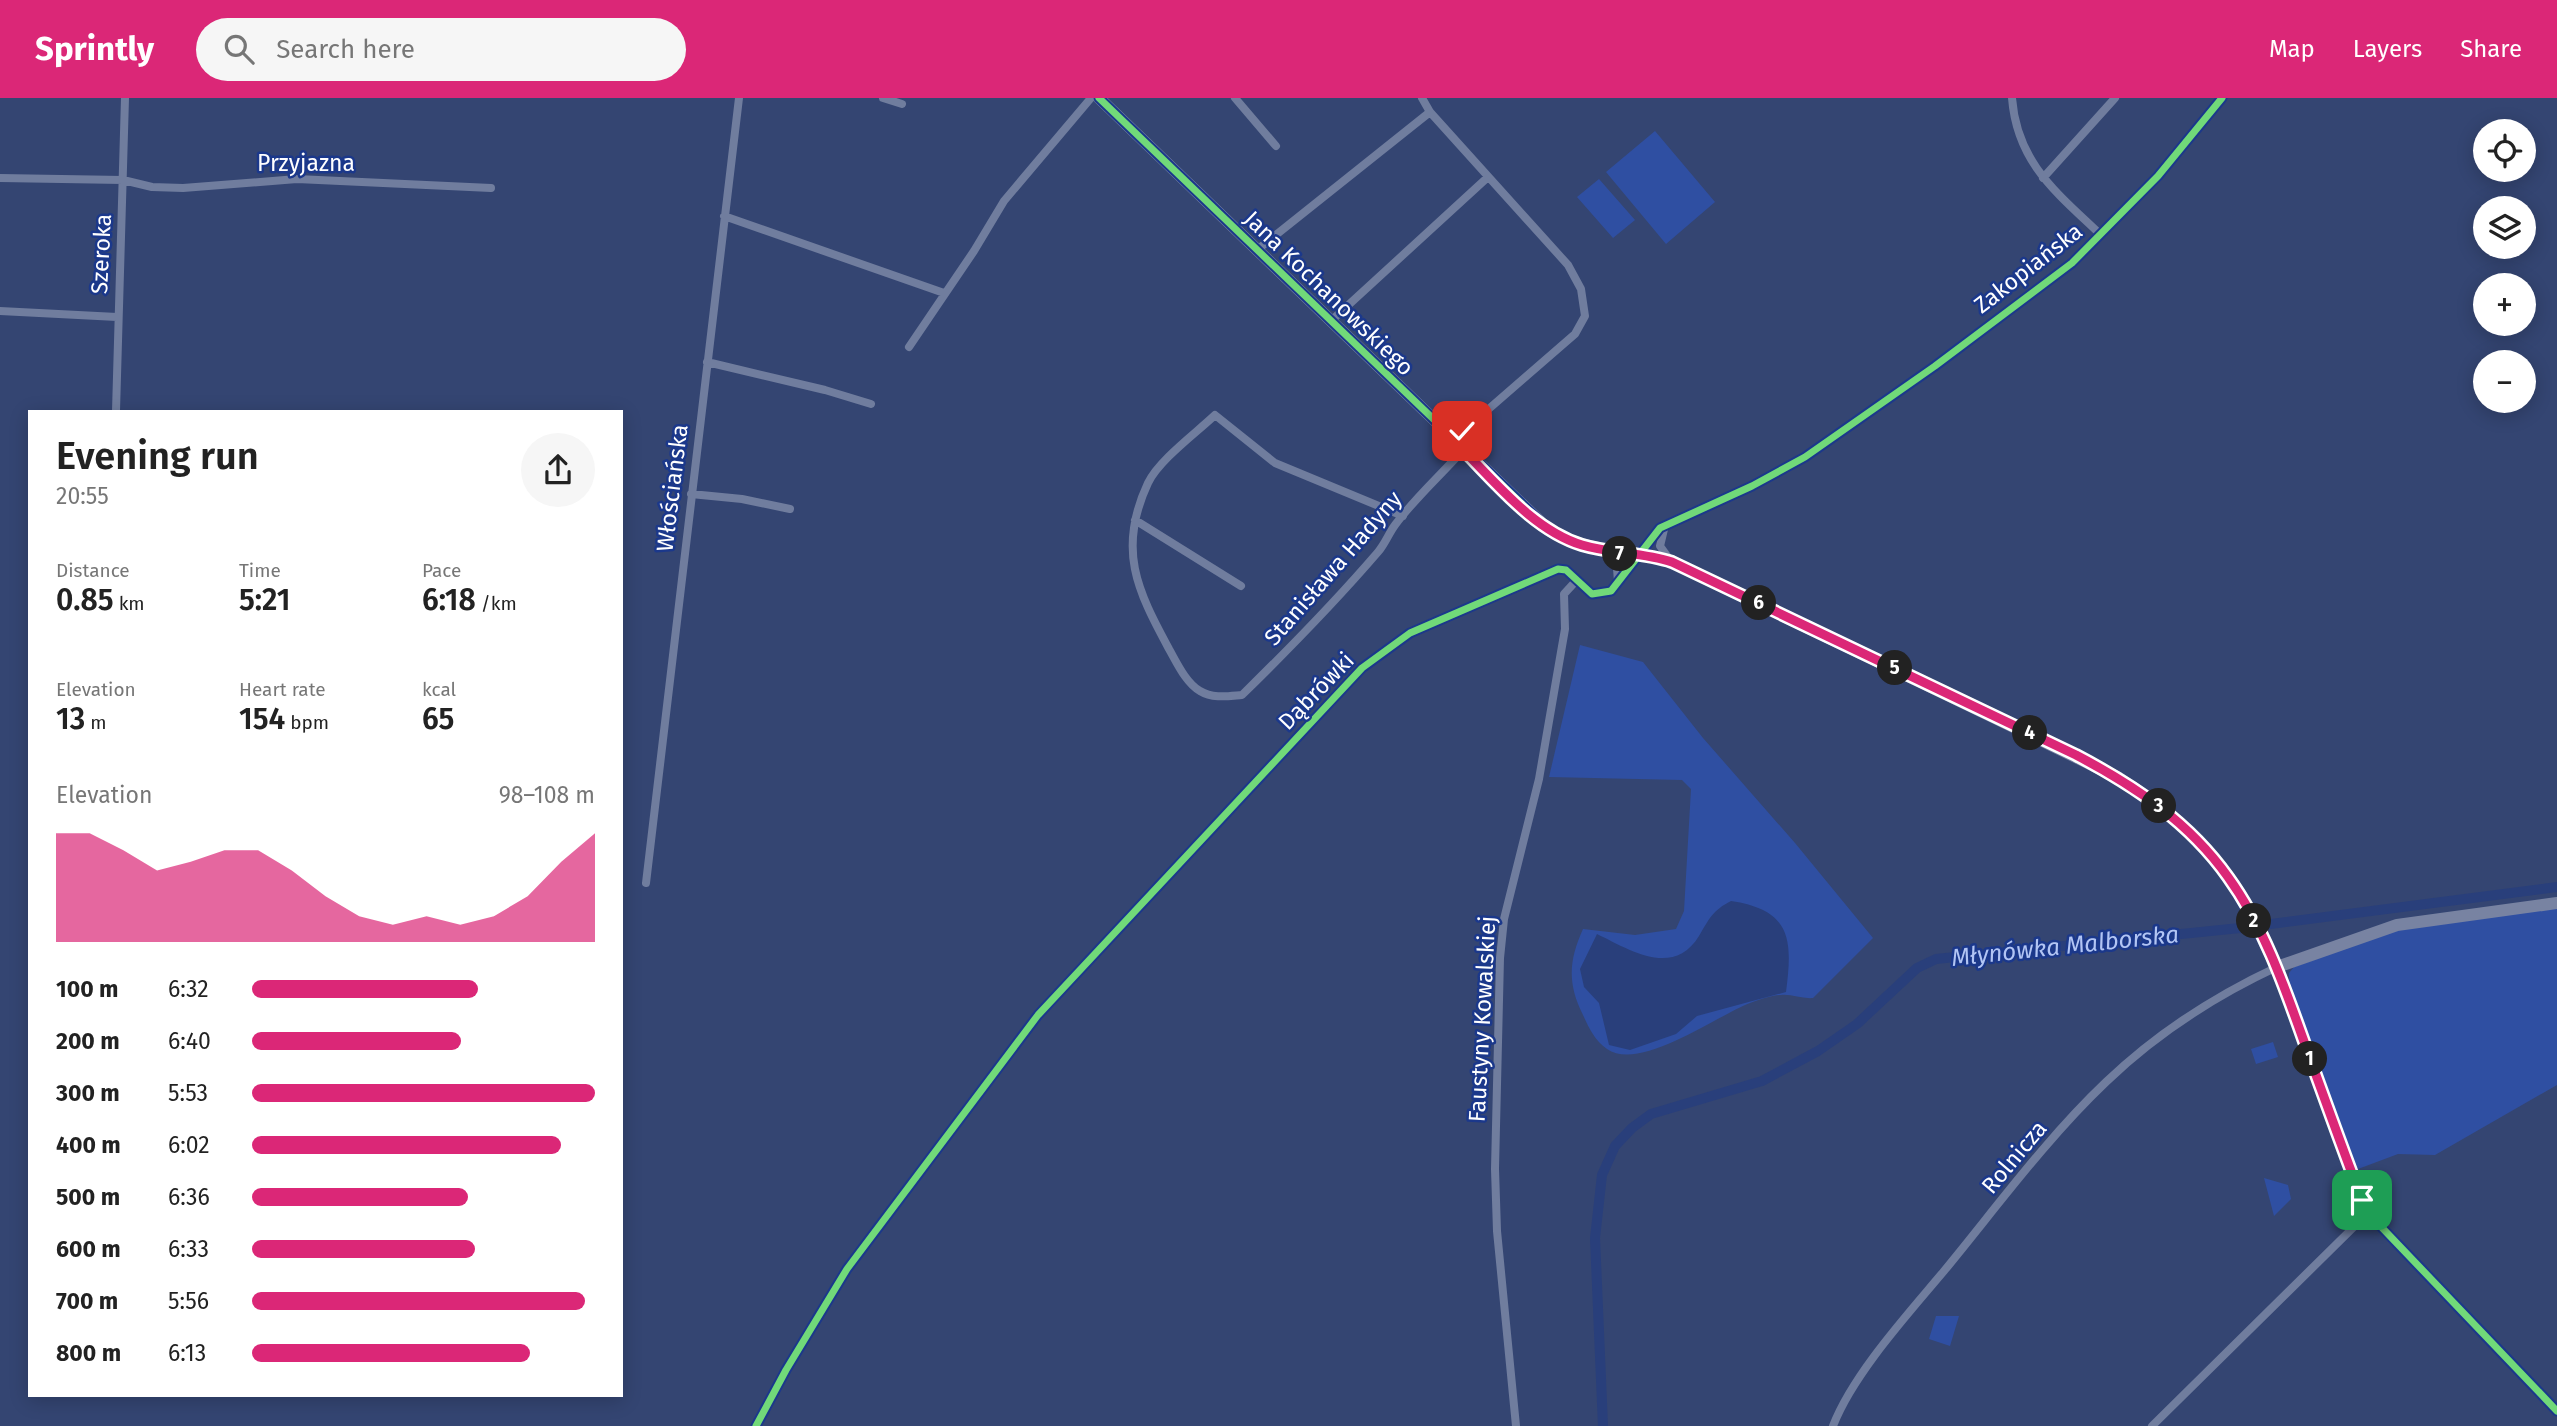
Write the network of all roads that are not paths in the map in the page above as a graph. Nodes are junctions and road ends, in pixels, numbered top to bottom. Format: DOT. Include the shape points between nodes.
graph roads {
  1 [pos="125,98"];
  2 [pos="726,98"];
  3 [pos="883,98"];
  4 [pos="1091,98"];
  5 [pos="1099,98"];
  6 [pos="1235,98"];
  7 [pos="1422,98"];
  8 [pos="2012,98"];
  9 [pos="2115,98"];
  10 [pos="2222,98"];
  11 [pos="738,101"];
  12 [pos="902,104"];
  13 [pos="1430,112"];
  14 [pos="1276,146"];
  15 [pos="1488,177"];
  16 [pos="0,178"];
  17 [pos="2043,178"];
  18 [pos="123,180"];
  19 [pos="491,188"];
  20 [pos="724,216"];
  21 [pos="2101,235"];
  22 [pos="1257,250"];
  23 [pos="944,293"];
  24 [pos="0,311"];
  25 [pos="117,317"];
  26 [pos="1332,320"];
  27 [pos="909,347"];
  28 [pos="707,362"];
  29 [pos="871,404"];
  30 [pos="116,410"];
  31 [pos="1453,440"];
  32 [pos="1463,450"];
  33 [pos="691,494"];
  34 [pos="790,509"];
  35 [pos="1403,516"];
  36 [pos="1135,520"];
  37 [pos="1665,525"];
  38 [pos="1609,552"];
  39 [pos="1640,555"];
  40 [pos="1672,562"];
  41 [pos="1575,582"];
  42 [pos="1618,583"];
  43 [pos="1241,586"];
  44 [pos="646,883"];
  45 [pos="2557,903"];
  46 [pos="2277,967"];
  47 [pos="2368,1213"];
  48 [pos="2557,1411"];
  49 [pos="756,1426"];
  50 [pos="1516,1426"];
  51 [pos="1833,1426"];
  52 [pos="2152,1426"];
  1 -- 18 [label="street, Szeroka"];
  2 -- 11 [label="street"];
  3 -- 12 [label="street"];
  4 -- 23 [label="street" via="1004,201"];
  5 -- 22 [label="street, Jana Kochanowskiego"];
  6 -- 14 [label="street"];
  7 -- 13 [label="street"];
  8 -- 17 [label="street" via="2020,138"];
  9 -- 17 [label="street"];
  10 -- 21 [label="street, Zakopiańska" via="2158,176"];
  11 -- 20 [label="street, Włościańska"];
  13 -- 15 [label="street"];
  13 -- 22 [label="street"];
  15 -- 26 [label="street"];
  15 -- 31 [label="street" via="1568,265 1581,289 1585,316 1575,334"];
  16 -- 18 [label="street, Przyjazna"];
  17 -- 21 [label="street"];
  18 -- 19 [label="street, Przyjazna" via="175,188 297,179"];
  18 -- 25 [label="street, Szeroka"];
  20 -- 23 [label="street"];
  20 -- 28 [label="street, Włościańska"];
  21 -- 37 [label="street, Zakopiańska" via="2072,262 1805,457"];
  22 -- 26 [label="street, Jana Kochanowskiego"];
  23 -- 27 [label="street"];
  24 -- 25 [label="street"];
  25 -- 30 [label="street, Szeroka"];
  26 -- 31 [label="street, Jana Kochanowskiego"];
  28 -- 29 [label="street"];
  28 -- 33 [label="street, Włościańska"];
  31 -- 32 [label="street, Jana Kochanowskiego"];
  32 -- 35 [label="street, Stanisława Hadyny"];
  32 -- 38 [label="street, Jana Kochanowskiego" via="1560,537"];
  33 -- 34 [label="street"];
  33 -- 44 [label="street, Włościańska"];
  35 -- 36 [label="street" via="1275,463 1215,415 1149,481"];
  35 -- 36 [label="street, Stanisława Hadyny" via="1381,549 1292,646 1242,695 1224,696 1198,691 1144,604 1135,580"];
  36 -- 43 [label="street"];
  37 -- 39 [label="street" via="1649,537"];
  37 -- 40 [label="street" via="1660,546"];
  38 -- 39 [label="street, Jana Kochanowskiego"];
  38 -- 42 [label="street"];
  39 -- 40 [label="street, Jana Kochanowskiego"];
  39 -- 42 [label="street"];
  40 -- 46 [label="street, Jana Kochanowskiego" via="2119,778 2196,838 2228,876"];
  41 -- 42 [label="street" via="1596,595"];
  41 -- 49 [label="street, Dąbrówki" via="1566,570 1554,571 1410,633 1362,668 1038,1015 847,1269"];
  41 -- 50 [label="street, Faustyny Kowalskiej" via="1564,594 1564,629 1539,779 1504,919 1500,958 1494,1169"];
  45 -- 46 [label="street" via="2397,925"];
  46 -- 47 [label="street"];
  46 -- 51 [label="street, Rolnicza" via="2211,1002 2161,1036 2081,1107 1897,1327"];
  47 -- 48 [label="street"];
  47 -- 52 [label="street"];
}
